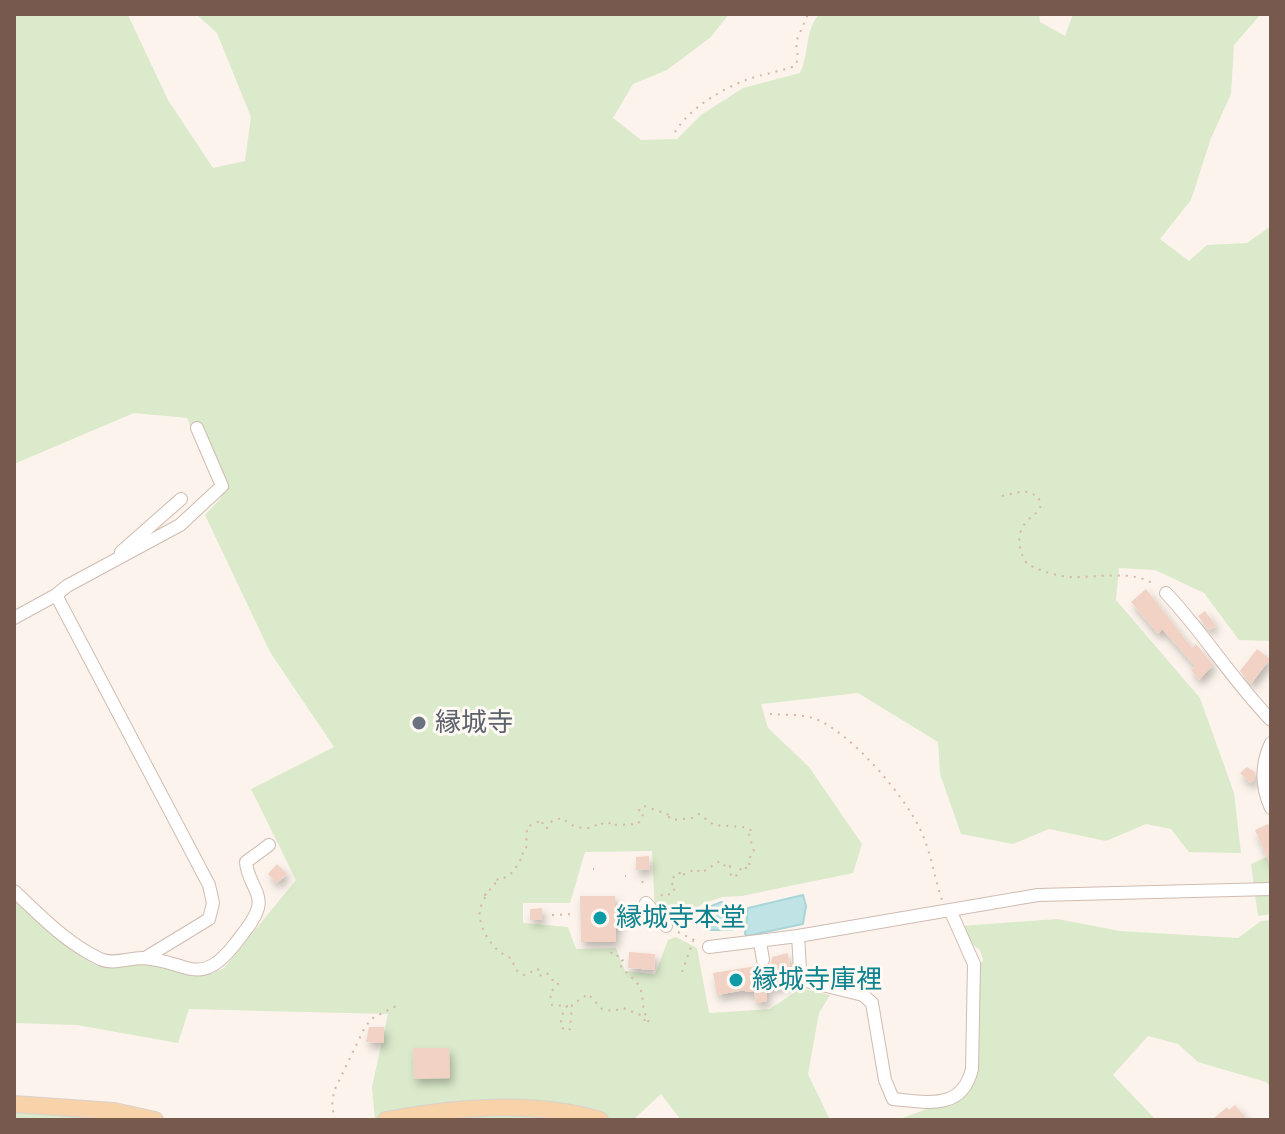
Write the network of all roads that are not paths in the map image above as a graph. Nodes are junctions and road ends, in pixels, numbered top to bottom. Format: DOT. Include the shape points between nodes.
graph roads {
  1 [pos="197,428"];
  2 [pos="181,499"];
  3 [pos="121,557"];
  4 [pos="1166,593"];
  5 [pos="56,595"];
  6 [pos="14,618"];
  7 [pos="1271,720"];
  8 [pos="1271,743"];
  9 [pos="1271,808"];
  10 [pos="269,845"];
  11 [pos="1271,889"];
  12 [pos="14,891"];
  13 [pos="650,901"];
  14 [pos="948,910"];
  15 [pos="666,926"];
  16 [pos="798,936"];
  17 [pos="760,942"];
  18 [pos="709,947"];
  19 [pos="145,958"];
  20 [pos="763,960"];
  21 [pos="14,1104"];
  22 [pos="155,1120"];
  23 [pos="386,1120"];
  24 [pos="600,1120"];
  1 -- 3 [label="street" via="222,486 180,525"];
  2 -- 3 [label="street" via="121,551"];
  3 -- 5 [label="street"];
  4 -- 7 [label="street"];
  5 -- 6 [label="street"];
  5 -- 19 [label="street" via="209,885 209,919"];
  8 -- 9 [label="street" via="1263,772"];
  10 -- 19 [label="street" via="246,862 258,907 220,962 192,970"];
  11 -- 14 [label="street" via="1038,895"];
  12 -- 19 [label="street" via="68,941 104,961"];
  13 -- 15 [label="street"];
  14 -- 16 [label="street"];
  14 -- 16 [label="street" via="974,964 972,1069 961,1093 933,1102 893,1099 872,1003 863,995 806,981"];
  16 -- 17 [label="street"];
  17 -- 18 [label="street"];
  17 -- 20 [label="street"];
  21 -- 22 [label="main road" via="114,1111"];
  23 -- 24 [label="main road" via="480,1108 544,1110"];
}
